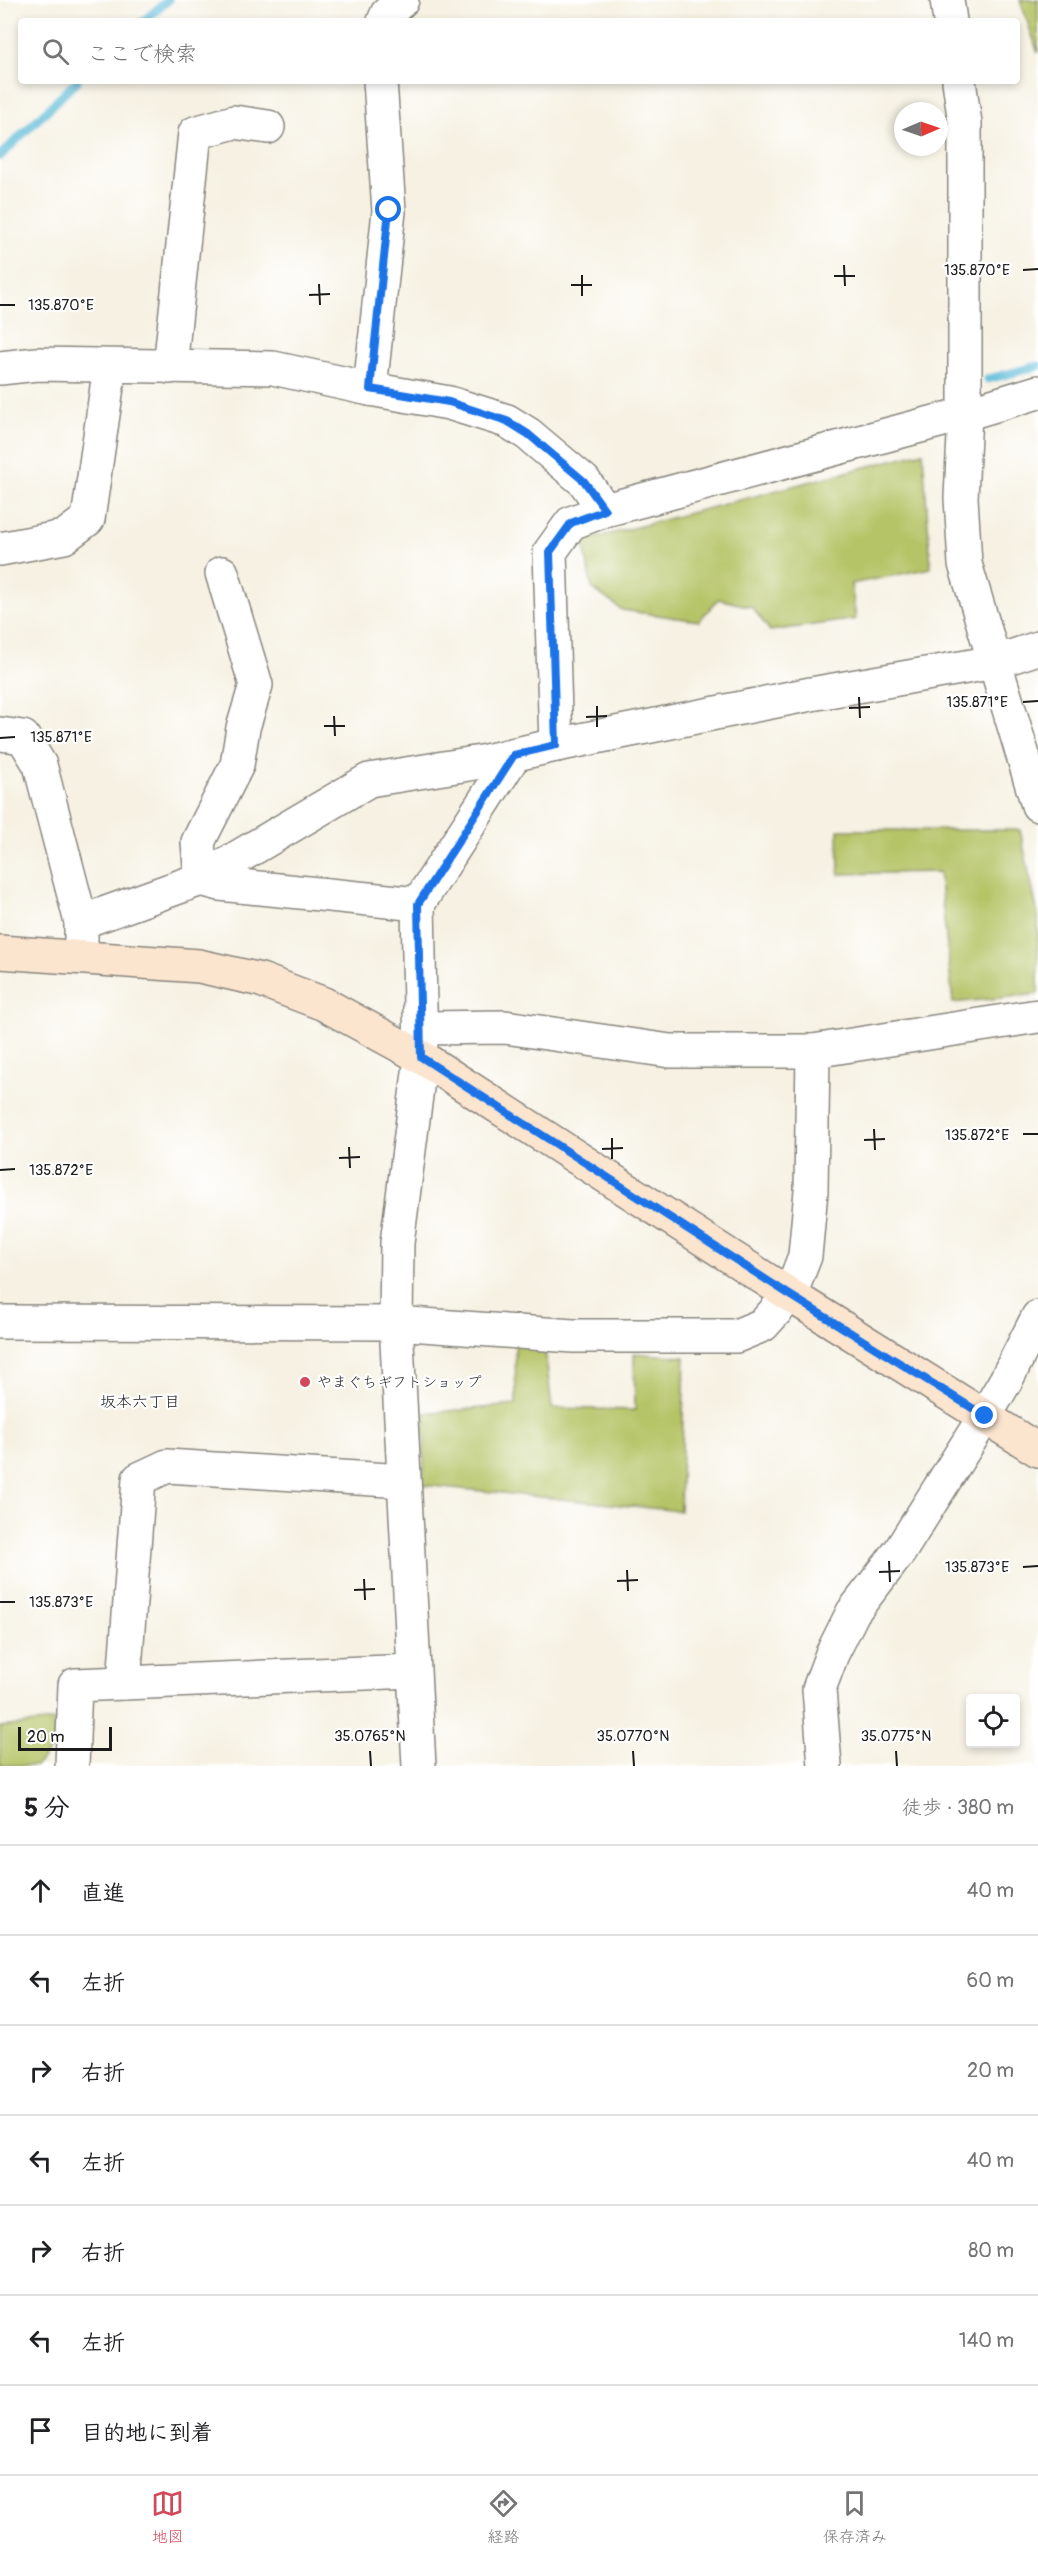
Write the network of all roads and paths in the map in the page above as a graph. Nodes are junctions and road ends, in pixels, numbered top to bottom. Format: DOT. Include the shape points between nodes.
graph roads {
  1 [pos="402,0"];
  2 [pos="947,0"];
  3 [pos="385,18"];
  4 [pos="950,18"];
  5 [pos="380,84"];
  6 [pos="959,84"];
  7 [pos="268,127"];
  8 [pos="110,366"];
  9 [pos="170,367"];
  10 [pos="0,368"];
  11 [pos="370,389"];
  12 [pos="1038,392"];
  13 [pos="965,414"];
  14 [pos="605,510"];
  15 [pos="0,549"];
  16 [pos="222,573"];
  17 [pos="1038,648"];
  18 [pos="995,662"];
  19 [pos="0,734"];
  20 [pos="556,745"];
  21 [pos="514,755"];
  22 [pos="1038,805"];
  23 [pos="201,879"];
  24 [pos="418,904"];
  25 [pos="81,922"];
  26 [pos="0,952"];
  27 [pos="82,956"];
  28 [pos="1038,1016"];
  29 [pos="421,1042"];
  30 [pos="813,1051"];
  31 [pos="790,1295"];
  32 [pos="1038,1317"];
  33 [pos="0,1322"];
  34 [pos="396,1323"];
  35 [pos="985,1416"];
  36 [pos="1038,1450"];
  37 [pos="404,1481"];
  38 [pos="413,1671"];
  39 [pos="124,1683"];
  40 [pos="72,1766"];
  41 [pos="419,1766"];
  42 [pos="825,1766"];
  1 -- 3 [label="street"];
  2 -- 4 [label="street"];
  5 -- 11 [label="street" via="389,210"];
  6 -- 13 [label="street" via="965,123"];
  7 -- 9 [label="street" via="234,122 195,133"];
  8 -- 9 [label="street"];
  8 -- 10 [label="street" via="37,364"];
  8 -- 15 [label="street" via="88,519 64,537"];
  9 -- 11 [label="street" via="273,368"];
  11 -- 14 [label="street" via="449,402 507,421 584,481"];
  12 -- 13 [label="street"];
  13 -- 14 [label="street"];
  13 -- 18 [label="street" via="961,498 964,564"];
  14 -- 20 [label="street" via="571,523 550,552"];
  16 -- 23 [label="street" via="256,686 237,765 198,842"];
  17 -- 18 [label="street"];
  18 -- 20 [label="street"];
  18 -- 22 [label="street"];
  19 -- 25 [label="street" via="23,737 40,765"];
  20 -- 21 [label="street"];
  21 -- 23 [label="street" via="369,780"];
  21 -- 24 [label="street"];
  23 -- 24 [label="street"];
  23 -- 25 [label="street"];
  24 -- 29 [label="street"];
  25 -- 27 [label="street"];
  26 -- 27 [label="street"];
  27 -- 29 [label="street" via="199,966 261,980"];
  28 -- 30 [label="street"];
  29 -- 30 [label="street" via="505,1027 670,1052"];
  29 -- 31 [label="street"];
  29 -- 34 [label="street" via="397,1243"];
  30 -- 31 [label="street" via="811,1191 805,1256"];
  31 -- 34 [label="street" via="763,1325 736,1336 573,1336"];
  31 -- 35 [label="street"];
  32 -- 35 [label="street"];
  33 -- 34 [label="street"];
  34 -- 37 [label="street"];
  35 -- 36 [label="street"];
  35 -- 42 [label="street" via="900,1551 853,1612 832,1654 819,1689"];
  37 -- 38 [label="street"];
  37 -- 39 [label="street" via="167,1466 139,1479"];
  38 -- 39 [label="street"];
  38 -- 41 [label="street"];
  39 -- 40 [label="street" via="75,1685"];
}
